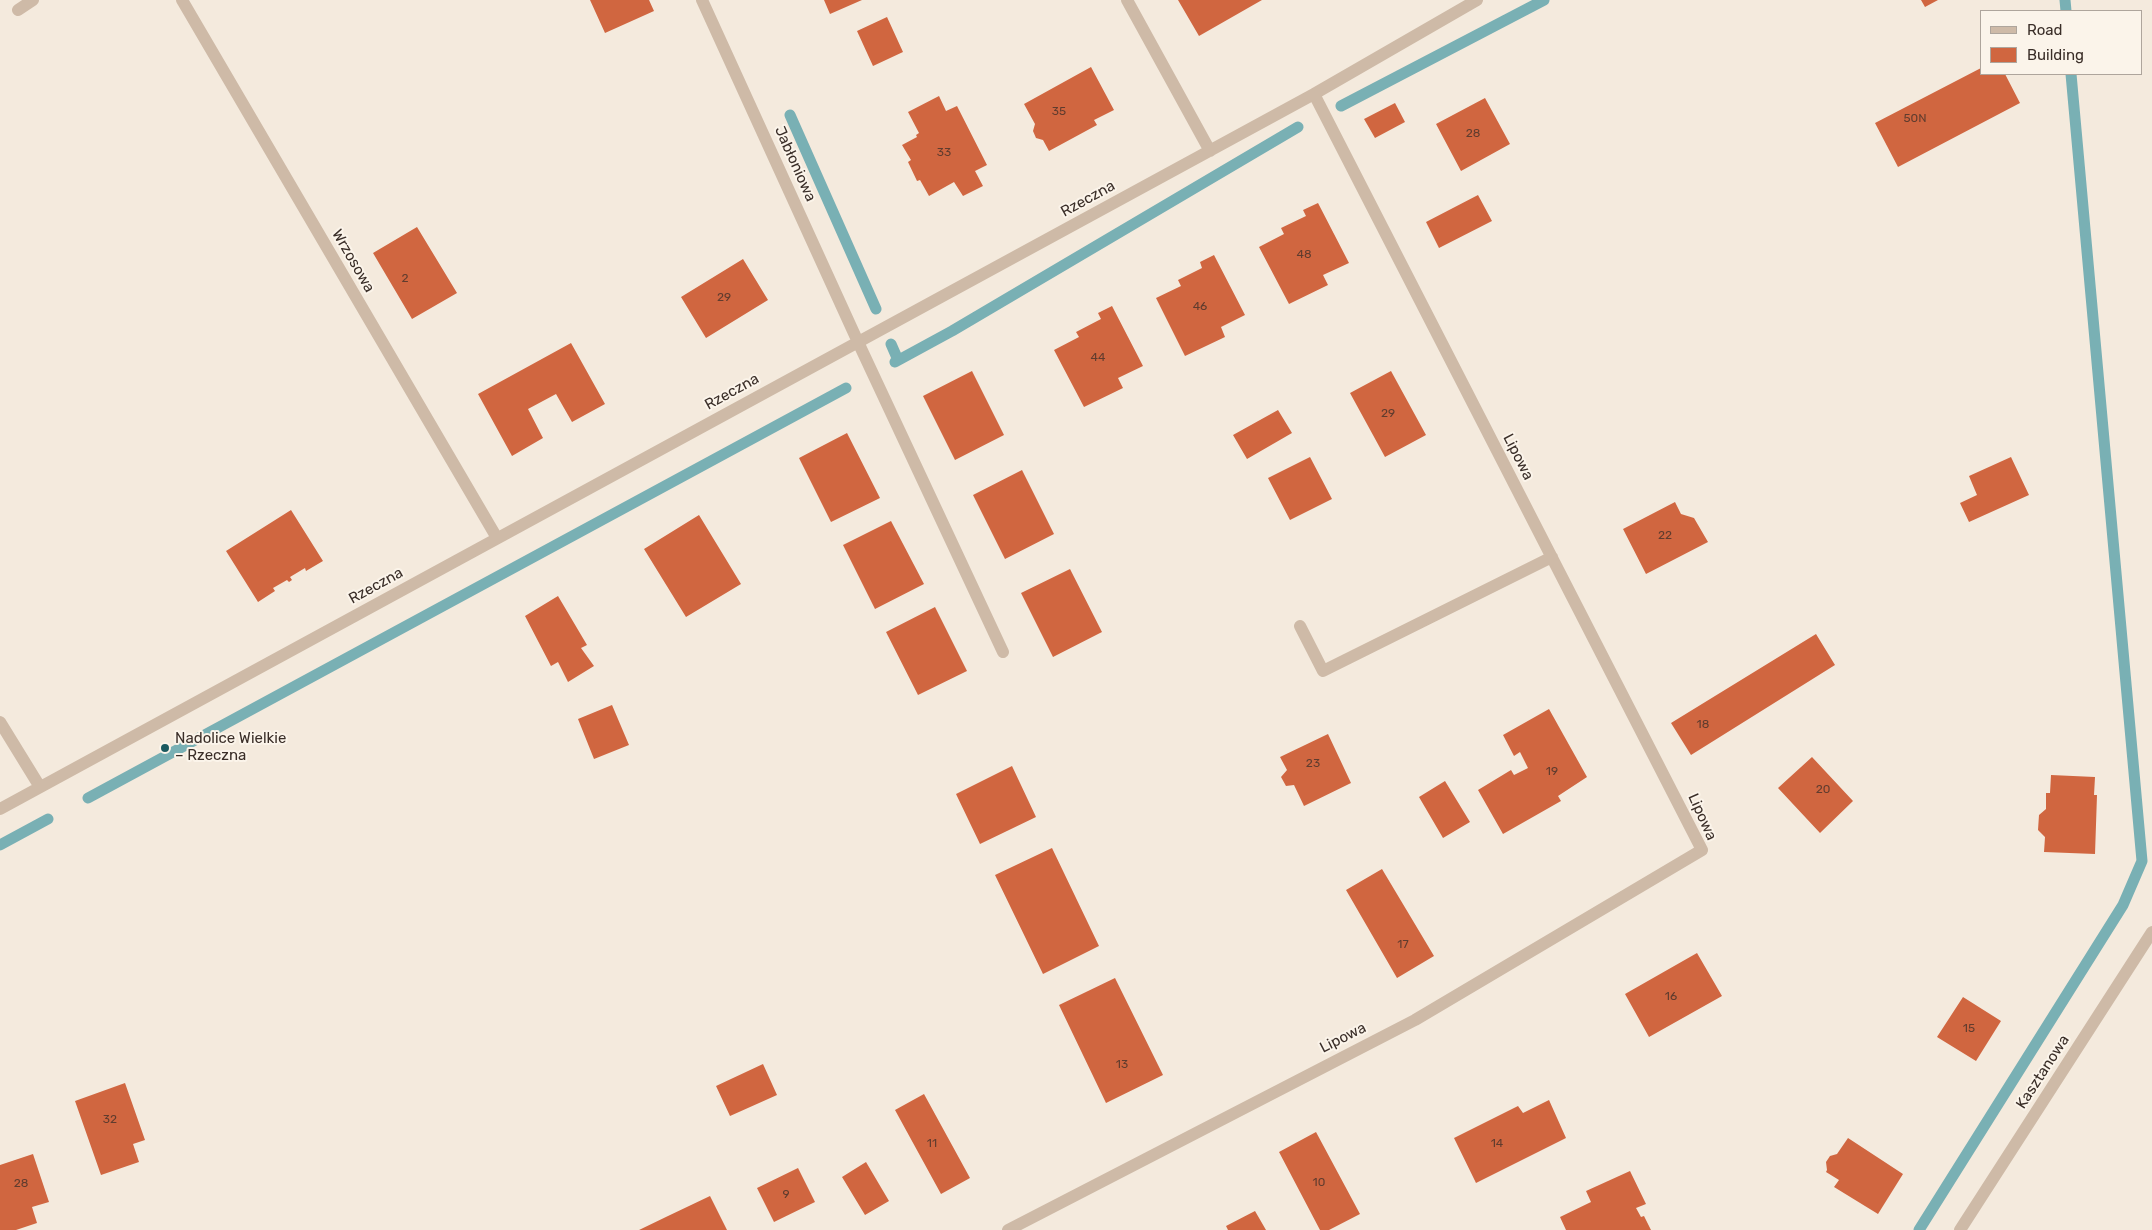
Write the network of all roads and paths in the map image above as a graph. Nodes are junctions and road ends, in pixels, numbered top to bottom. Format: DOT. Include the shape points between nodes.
graph roads {
  1 [pos="33,0"];
  2 [pos="182,0"];
  3 [pos="702,0"];
  4 [pos="1127,0"];
  5 [pos="1477,0"];
  6 [pos="18,10"];
  7 [pos="1314,94"];
  8 [pos="1210,151"];
  9 [pos="858,342"];
  10 [pos="497,538"];
  11 [pos="1552,557"];
  12 [pos="1300,626"];
  13 [pos="1003,652"];
  14 [pos="0,722"];
  15 [pos="40,787"];
  16 [pos="0,809"];
  17 [pos="2152,932"];
  18 [pos="1008,1230"];
  19 [pos="1960,1230"];
  1 -- 6 [label="street"];
  2 -- 10 [label="street, Wrzosowa"];
  3 -- 9 [label="street, Jabłoniowa"];
  4 -- 8 [label="street"];
  5 -- 7 [label="street, Rzeczna"];
  7 -- 8 [label="street, Rzeczna"];
  7 -- 11 [label="street, Lipowa"];
  8 -- 9 [label="street, Rzeczna"];
  9 -- 10 [label="street, Rzeczna"];
  9 -- 13 [label="street, Jabłoniowa"];
  10 -- 15 [label="street, Rzeczna"];
  11 -- 12 [label="street" via="1323,671"];
  11 -- 18 [label="street, Lipowa" via="1702,850 1414,1020"];
  14 -- 15 [label="street"];
  15 -- 16 [label="street, Rzeczna"];
  17 -- 19 [label="street, Kasztanowa"];
}
